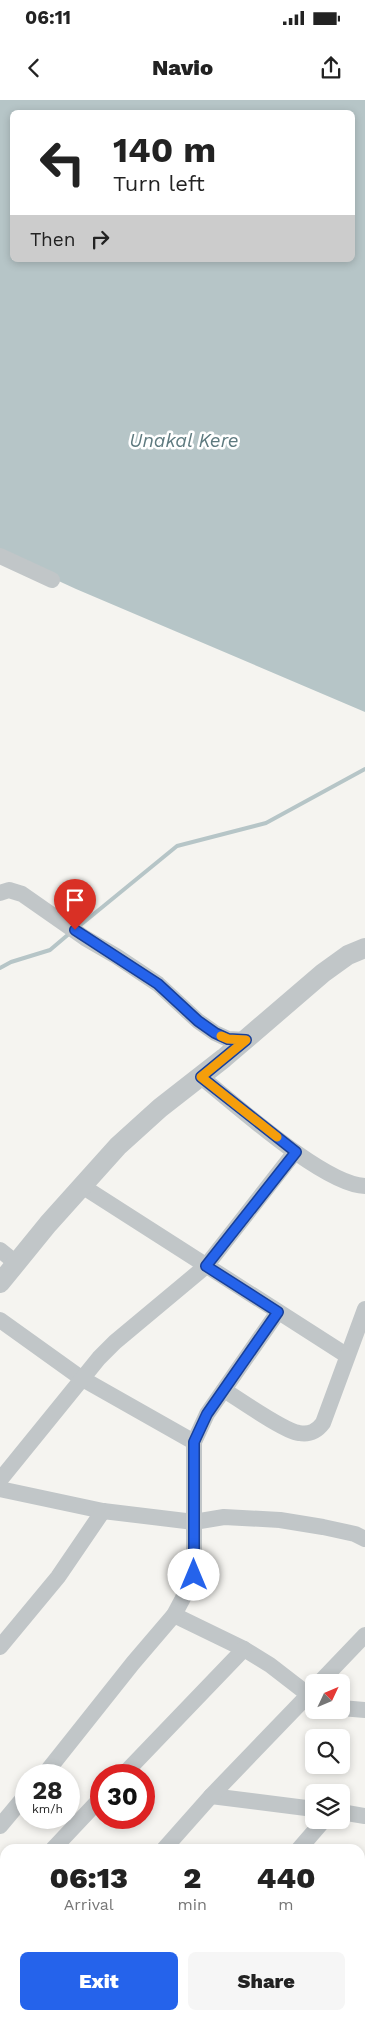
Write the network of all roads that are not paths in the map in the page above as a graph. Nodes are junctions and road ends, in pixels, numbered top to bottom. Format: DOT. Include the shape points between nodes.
graph roads {
  1 [pos="0,556"];
  2 [pos="52,580"];
  3 [pos="0,893"];
  4 [pos="365,948"];
  5 [pos="246,1040"];
  6 [pos="201,1077"];
  7 [pos="296,1152"];
  8 [pos="82,1186"];
  9 [pos="365,1186"];
  10 [pos="0,1250"];
  11 [pos="16,1263"];
  12 [pos="206,1266"];
  13 [pos="0,1283"];
  14 [pos="365,1309"];
  15 [pos="278,1312"];
  16 [pos="0,1320"];
  17 [pos="346,1355"];
  18 [pos="81,1378"];
  19 [pos="224,1390"];
  20 [pos="194,1442"];
  21 [pos="0,1480"];
  22 [pos="0,1489"];
  23 [pos="103,1511"];
  24 [pos="194,1522"];
  25 [pos="365,1538"];
  26 [pos="174,1615"];
  27 [pos="365,1635"];
  28 [pos="0,1648"];
  29 [pos="244,1648"];
  30 [pos="328,1674"];
  31 [pos="305,1689"];
  32 [pos="305,1701"];
  33 [pos="350,1709"];
  34 [pos="365,1710"];
  35 [pos="53,1764"];
  36 [pos="133,1764"];
  37 [pos="212,1796"];
  38 [pos="15,1808"];
  39 [pos="305,1808"];
  40 [pos="90,1810"];
  41 [pos="350,1814"];
  42 [pos="365,1816"];
  43 [pos="0,1826"];
  44 [pos="316,1829"];
  45 [pos="58,1844"];
  46 [pos="169,1844"];
  47 [pos="303,1844"];
  1 -- 2 [label="street"];
  3 -- 5 [label="street" via="9,890 22,894 158,984 215,1033 228,1039"];
  4 -- 5 [label="street" via="348,954 323,973"];
  5 -- 6 [label="street"];
  6 -- 7 [label="street"];
  6 -- 8 [label="street" via="118,1146"];
  7 -- 9 [label="street" via="339,1179"];
  7 -- 12 [label="street"];
  8 -- 11 [label="street"];
  8 -- 12 [label="street"];
  10 -- 11 [label="street"];
  11 -- 13 [label="street"];
  12 -- 15 [label="street"];
  12 -- 18 [label="street" via="116,1342"];
  14 -- 17 [label="street"];
  15 -- 17 [label="street"];
  15 -- 19 [label="street"];
  16 -- 18 [label="street"];
  17 -- 19 [label="street" via="323,1423 314,1432 293,1431"];
  18 -- 20 [label="street"];
  18 -- 21 [label="street"];
  19 -- 20 [label="street" via="203,1420"];
  20 -- 24 [label="street"];
  22 -- 23 [label="street"];
  23 -- 24 [label="street"];
  23 -- 28 [label="street" via="58,1577"];
  24 -- 25 [label="street" via="224,1517 280,1520"];
  24 -- 26 [label="street" via="194,1575"];
  26 -- 29 [label="street"];
  26 -- 35 [label="street"];
  27 -- 30 [label="street"];
  29 -- 31 [label="street"];
  29 -- 36 [label="street"];
  32 -- 37 [label="street"];
  33 -- 34 [label="street"];
  37 -- 39 [label="street"];
  37 -- 46 [label="street"];
  38 -- 43 [label="street"];
  40 -- 45 [label="street"];
  41 -- 42 [label="street"];
  44 -- 47 [label="street"];
}
